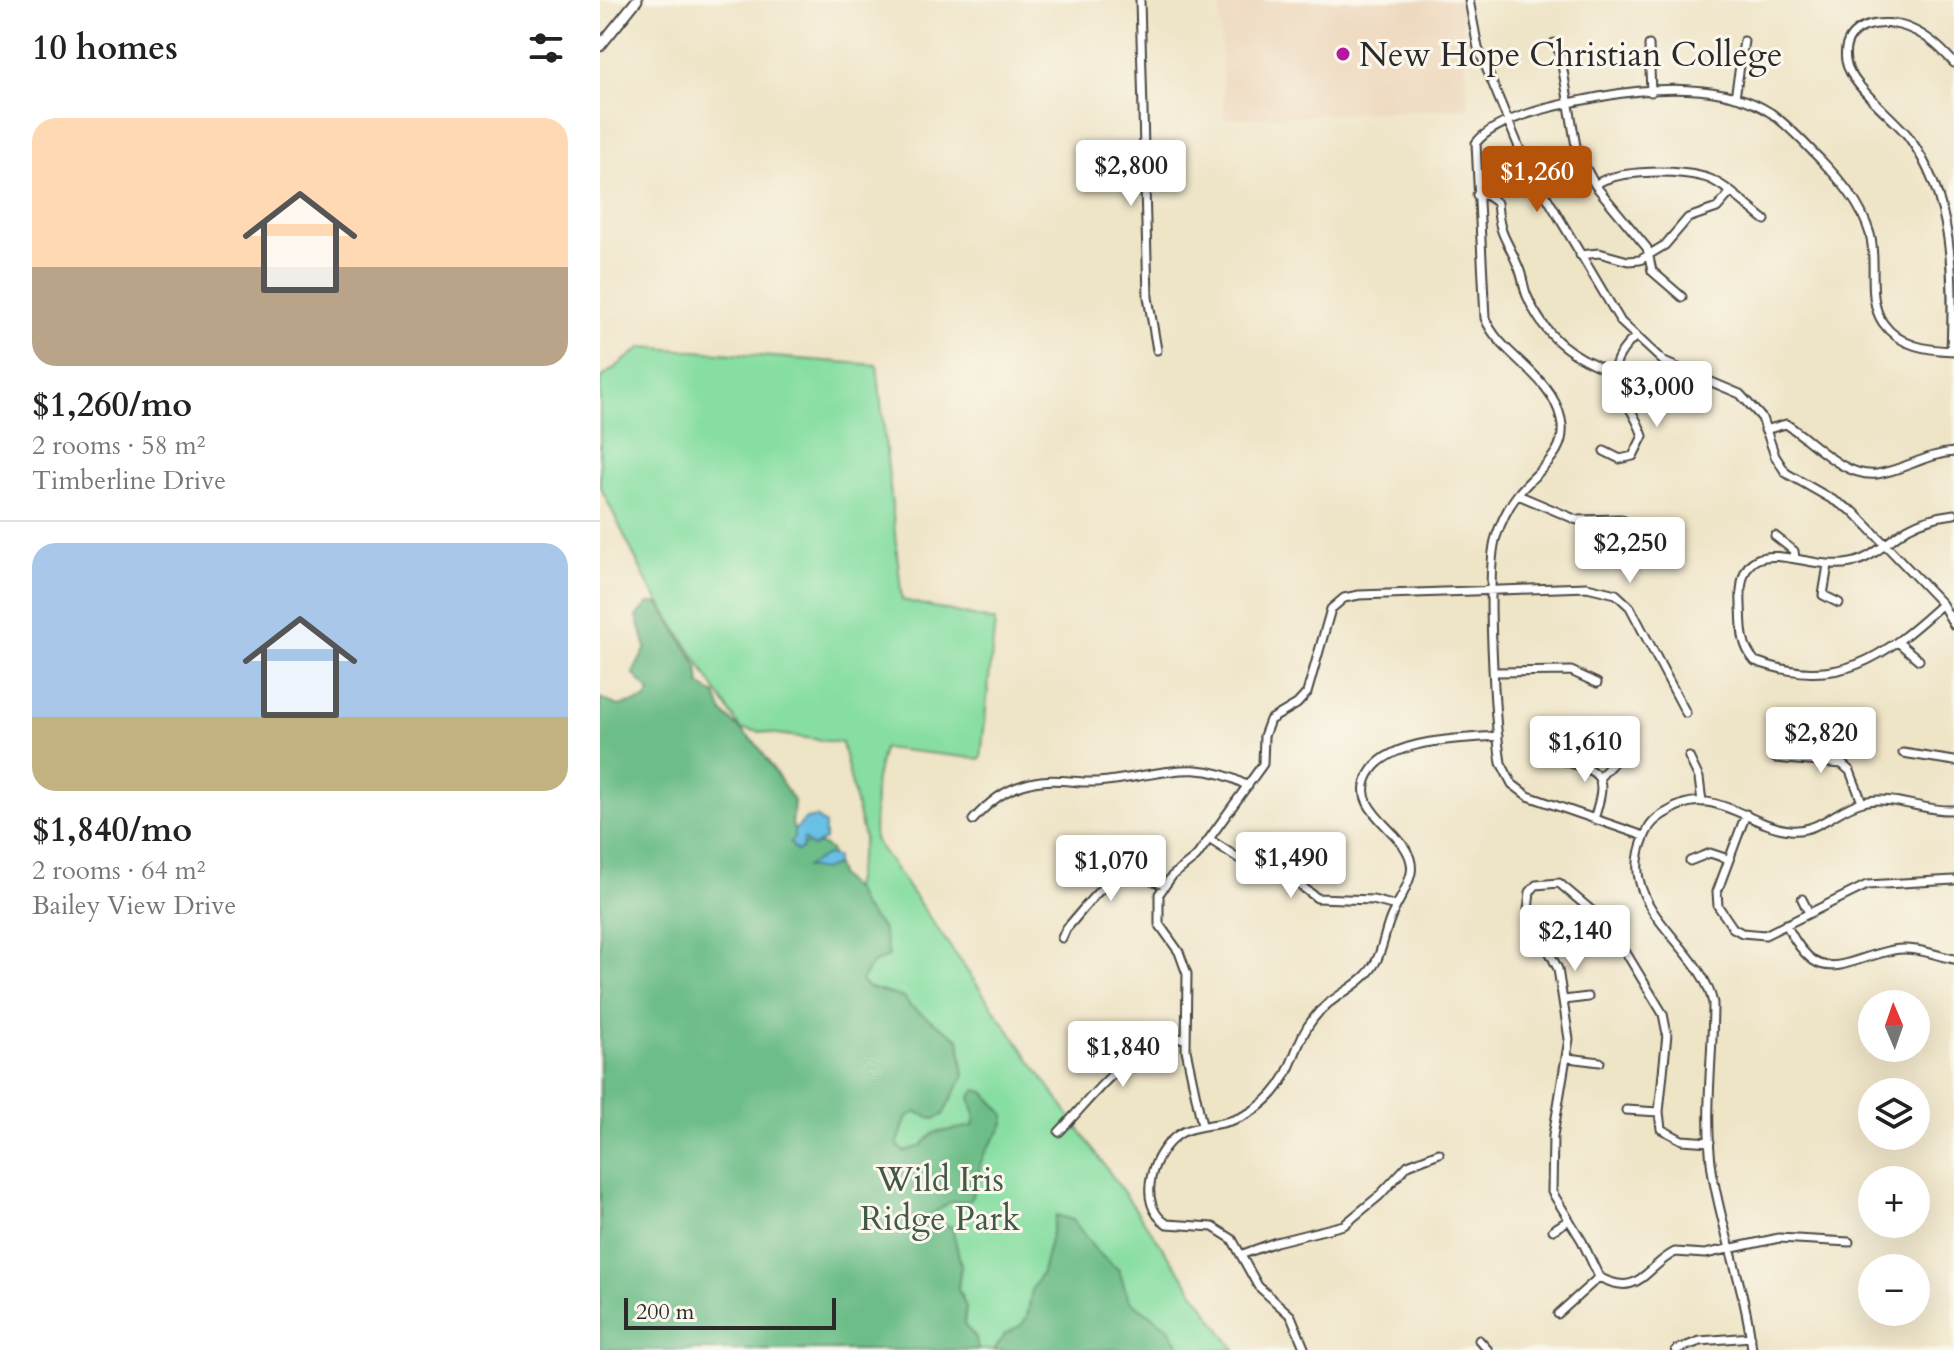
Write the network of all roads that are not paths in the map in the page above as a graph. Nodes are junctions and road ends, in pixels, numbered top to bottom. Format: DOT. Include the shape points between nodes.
graph roads {
  1 [pos="637,0"];
  2 [pos="1140,0"];
  3 [pos="1469,0"];
  4 [pos="1744,41"];
  5 [pos="1554,43"];
  6 [pos="1649,45"];
  7 [pos="600,46"];
  8 [pos="1954,63"];
  9 [pos="1651,92"];
  10 [pos="1735,97"];
  11 [pos="1568,103"];
  12 [pos="1508,123"];
  13 [pos="1595,185"];
  14 [pos="1730,193"];
  15 [pos="1477,195"];
  16 [pos="1765,220"];
  17 [pos="1649,254"];
  18 [pos="1580,255"];
  19 [pos="1682,297"];
  20 [pos="1635,337"];
  21 [pos="1157,350"];
  22 [pos="1952,351"];
  23 [pos="1613,372"];
  24 [pos="1765,430"];
  25 [pos="1604,451"];
  26 [pos="1954,452"];
  27 [pos="1518,495"];
  28 [pos="1954,514"];
  29 [pos="1640,532"];
  30 [pos="1775,536"];
  31 [pos="1885,544"];
  32 [pos="1795,558"];
  33 [pos="1828,565"];
  34 [pos="1492,589"];
  35 [pos="1839,603"];
  36 [pos="1942,604"];
  37 [pos="1954,625"];
  38 [pos="1899,643"];
  39 [pos="1919,660"];
  40 [pos="1496,672"];
  41 [pos="1597,683"];
  42 [pos="1686,713"];
  43 [pos="1498,736"];
  44 [pos="1627,748"];
  45 [pos="1903,753"];
  46 [pos="1689,757"];
  47 [pos="1775,758"];
  48 [pos="1558,759"];
  49 [pos="1954,761"];
  50 [pos="1600,777"];
  51 [pos="1248,786"];
  52 [pos="1702,802"];
  53 [pos="1862,802"];
  54 [pos="1954,810"];
  55 [pos="1746,814"];
  56 [pos="1594,819"];
  57 [pos="973,820"];
  58 [pos="1644,836"];
  59 [pos="1209,839"];
  60 [pos="1728,859"];
  61 [pos="1690,861"];
  62 [pos="1954,880"];
  63 [pos="1163,885"];
  64 [pos="1802,899"];
  65 [pos="1396,906"];
  66 [pos="1809,913"];
  67 [pos="1786,924"];
  68 [pos="1062,938"];
  69 [pos="1954,959"];
  70 [pos="1588,997"];
  71 [pos="1564,1000"];
  72 [pos="1186,1038"];
  73 [pos="1568,1058"];
  74 [pos="1600,1062"];
  75 [pos="1626,1110"];
  76 [pos="1659,1112"];
  77 [pos="1202,1125"];
  78 [pos="1059,1132"];
  79 [pos="1710,1142"];
  80 [pos="1439,1153"];
  81 [pos="1569,1220"];
  82 [pos="1553,1230"];
  83 [pos="1849,1242"];
  84 [pos="1730,1249"];
  85 [pos="1243,1254"];
  86 [pos="1599,1277"];
  87 [pos="1558,1314"];
  88 [pos="1751,1337"];
  89 [pos="1479,1340"];
  90 [pos="1305,1350"];
  91 [pos="1488,1350"];
  92 [pos="1676,1350"];
  93 [pos="1752,1350"];
  1 -- 7 [label="main road"];
  2 -- 21 [label="street" via="1148,297"];
  3 -- 12 [label="street" via="1478,48"];
  4 -- 10 [label="street"];
  5 -- 11 [label="street"];
  6 -- 9 [label="street"];
  8 -- 22 [label="street" via="1910,28 1873,24 1857,30 1847,43 1853,78 1911,140 1945,205 1954,262"];
  9 -- 10 [label="street"];
  9 -- 11 [label="street"];
  10 -- 22 [label="street" via="1782,122 1853,198 1870,235 1876,305 1886,327 1914,346"];
  11 -- 12 [label="street"];
  11 -- 13 [label="street" via="1577,152"];
  12 -- 15 [label="street" via="1476,143"];
  12 -- 18 [label="street"];
  13 -- 14 [label="street" via="1622,172 1702,177"];
  13 -- 17 [label="street"];
  14 -- 16 [label="street"];
  14 -- 17 [label="street" via="1717,208 1688,218 1665,245"];
  15 -- 23 [label="street" via="1497,203 1499,233 1543,327 1565,351"];
  15 -- 27 [label="street" via="1485,318 1499,341 1531,369 1561,417 1557,452"];
  17 -- 18 [label="street" via="1628,261 1599,253"];
  17 -- 19 [label="street" via="1652,271"];
  18 -- 20 [label="street" via="1608,305"];
  20 -- 23 [label="street" via="1618,352"];
  20 -- 24 [label="street" via="1674,367 1740,394 1762,418"];
  23 -- 25 [label="street" via="1643,436 1633,456 1620,459"];
  24 -- 26 [label="street" via="1786,424 1842,466 1872,474"];
  24 -- 31 [label="street" via="1786,473 1839,501"];
  27 -- 29 [label="street" via="1577,520 1621,519"];
  27 -- 34 [label="street" via="1494,543"];
  28 -- 31 [label="street" via="1916,524"];
  30 -- 32 [label="street"];
  31 -- 33 [label="street" via="1852,563"];
  31 -- 36 [label="street"];
  32 -- 33 [label="street"];
  32 -- 38 [label="street" via="1759,557 1743,573 1743,639 1755,661 1829,674 1870,661"];
  33 -- 35 [label="street" via="1823,595"];
  34 -- 40 [label="street"];
  34 -- 42 [label="street" via="1587,587 1622,598"];
  34 -- 51 [label="street" via="1359,595 1338,601 1328,614 1307,693 1270,720 1264,761"];
  36 -- 37 [label="street"];
  36 -- 38 [label="street"];
  38 -- 39 [label="street"];
  40 -- 41 [label="street" via="1571,671"];
  40 -- 43 [label="street"];
  43 -- 56 [label="street" via="1503,769 1517,788"];
  43 -- 65 [label="street" via="1417,745 1387,758 1368,776 1370,808 1411,858"];
  44 -- 50 [label="street"];
  45 -- 49 [label="street"];
  46 -- 52 [label="street"];
  47 -- 53 [label="street" via="1842,764"];
  48 -- 50 [label="street"];
  50 -- 56 [label="street" via="1603,789"];
  51 -- 57 [label="street" via="1229,775 1197,768 1100,781 1046,780 1009,790"];
  51 -- 59 [label="street"];
  52 -- 55 [label="street"];
  52 -- 58 [label="street" via="1678,805 1654,820"];
  53 -- 54 [label="street"];
  53 -- 55 [label="street" via="1809,829 1782,828"];
  55 -- 60 [label="street"];
  56 -- 58 [label="street"];
  58 -- 79 [label="street" via="1638,864 1644,893 1709,984"];
  59 -- 63 [label="street"];
  59 -- 65 [label="street" via="1241,860 1284,873 1317,898"];
  60 -- 61 [label="street" via="1710,853"];
  60 -- 67 [label="street" via="1718,906 1733,928 1765,935"];
  62 -- 66 [label="street" via="1867,885"];
  63 -- 68 [label="street" via="1138,874 1114,878"];
  63 -- 72 [label="street" via="1158,921 1187,974"];
  64 -- 66 [label="street"];
  65 -- 77 [label="street" via="1374,966 1311,1021 1272,1095 1244,1116"];
  66 -- 67 [label="street"];
  67 -- 69 [label="street" via="1806,957 1829,966 1848,966 1894,950"];
  70 -- 71 [label="street"];
  71 -- 73 [label="street"];
  71 -- 76 [label="street" via="1554,956 1528,910 1530,892 1550,881 1600,914 1659,1004 1667,1034"];
  72 -- 77 [label="street"];
  72 -- 78 [label="street" via="1144,1048"];
  73 -- 74 [label="street"];
  73 -- 81 [label="street" via="1554,1123 1551,1185"];
  75 -- 76 [label="street"];
  76 -- 79 [label="street" via="1666,1135"];
  77 -- 85 [label="street" via="1169,1143 1148,1199 1167,1224 1213,1227"];
  79 -- 84 [label="street"];
  80 -- 85 [label="street" via="1408,1165 1344,1225"];
  81 -- 82 [label="street"];
  81 -- 86 [label="street"];
  83 -- 84 [label="street" via="1779,1238"];
  84 -- 86 [label="street" via="1675,1252 1634,1283"];
  84 -- 88 [label="street"];
  85 -- 90 [label="street" via="1258,1286 1291,1316"];
  86 -- 87 [label="street"];
  88 -- 92 [label="street" via="1700,1341"];
  88 -- 93 [label="street"];
  89 -- 91 [label="street"];
}
